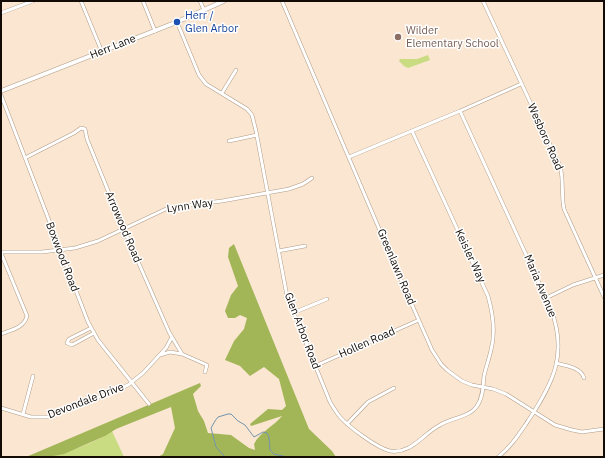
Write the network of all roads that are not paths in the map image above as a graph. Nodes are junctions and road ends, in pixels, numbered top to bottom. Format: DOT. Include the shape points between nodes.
graph roads {
  1 [pos="33,1"];
  2 [pos="81,1"];
  3 [pos="143,1"];
  4 [pos="200,1"];
  5 [pos="224,1"];
  6 [pos="282,1"];
  7 [pos="483,1"];
  8 [pos="204,10"];
  9 [pos="1,14"];
  10 [pos="178,22"];
  11 [pos="155,31"];
  12 [pos="102,52"];
  13 [pos="236,70"];
  14 [pos="521,84"];
  15 [pos="1,91"];
  16 [pos="222,94"];
  17 [pos="1,95"];
  18 [pos="460,111"];
  19 [pos="412,131"];
  20 [pos="257,135"];
  21 [pos="229,141"];
  22 [pos="349,157"];
  23 [pos="25,158"];
  24 [pos="312,178"];
  25 [pos="268,193"];
  26 [pos="123,229"];
  27 [pos="306,246"];
  28 [pos="60,251"];
  29 [pos="278,251"];
  30 [pos="1,253"];
  31 [pos="604,275"];
  32 [pos="595,278"];
  33 [pos="604,297"];
  34 [pos="546,298"];
  35 [pos="327,299"];
  36 [pos="293,313"];
  37 [pos="419,320"];
  38 [pos="91,328"];
  39 [pos="94,333"];
  40 [pos="1,334"];
  41 [pos="172,336"];
  42 [pos="182,354"];
  43 [pos="160,355"];
  44 [pos="556,363"];
  45 [pos="315,366"];
  46 [pos="205,372"];
  47 [pos="33,376"];
  48 [pos="584,378"];
  49 [pos="132,383"];
  50 [pos="394,388"];
  51 [pos="483,388"];
  52 [pos="149,404"];
  53 [pos="1,408"];
  54 [pos="534,412"];
  55 [pos="23,414"];
  56 [pos="346,424"];
  57 [pos="604,429"];
  58 [pos="498,457"];
  1 -- 9 [label="street"];
  2 -- 12 [label="street"];
  3 -- 11 [label="street"];
  4 -- 8 [label="street"];
  5 -- 8 [label="main road, Herr Lane"];
  6 -- 22 [label="street, Greenlawn Road"];
  7 -- 14 [label="street, Wesboro Road"];
  8 -- 10 [label="main road, Herr Lane"];
  10 -- 11 [label="main road, Herr Lane"];
  10 -- 16 [label="street, Glen Arbor Road" via="201,78"];
  11 -- 12 [label="main road, Herr Lane"];
  12 -- 15 [label="main road, Herr Lane"];
  13 -- 16 [label="street"];
  14 -- 18 [label="street"];
  14 -- 32 [label="street, Wesboro Road" via="560,166 564,210"];
  16 -- 20 [label="street, Glen Arbor Road" via="249,110"];
  17 -- 23 [label="street, Boxwood Road"];
  18 -- 19 [label="street"];
  18 -- 34 [label="street, Maria Avenue"];
  19 -- 22 [label="street"];
  19 -- 51 [label="street, Keisler Way" via="491,307 494,318 493,342"];
  20 -- 21 [label="street"];
  20 -- 25 [label="street, Glen Arbor Road"];
  22 -- 37 [label="street, Greenlawn Road"];
  23 -- 26 [label="street, Arrowood Road" via="81,128 85,129"];
  23 -- 28 [label="street, Boxwood Road"];
  24 -- 25 [label="street, Lynn Way" via="296,187"];
  25 -- 26 [label="street, Lynn Way" via="168,208"];
  25 -- 29 [label="street, Glen Arbor Road"];
  26 -- 28 [label="street, Lynn Way" via="87,245"];
  26 -- 41 [label="street, Arrowood Road"];
  27 -- 29 [label="street"];
  28 -- 30 [label="street, Lynn Way"];
  28 -- 38 [label="street, Boxwood Road"];
  29 -- 36 [label="street, Glen Arbor Road"];
  30 -- 40 [label="street" via="26,314 26,320 20,327"];
  31 -- 32 [label="street"];
  32 -- 33 [label="street, Wesboro Road"];
  32 -- 34 [label="street"];
  34 -- 44 [label="street, Maria Avenue" via="556,326"];
  35 -- 36 [label="street"];
  36 -- 45 [label="street, Glen Arbor Road"];
  37 -- 45 [label="street, Hollen Road"];
  37 -- 51 [label="street, Greenlawn Road" via="436,357 444,367 462,381"];
  38 -- 39 [label="street, Boxwood Road"];
  38 -- 39 [label="street" via="67,343 72,345"];
  39 -- 49 [label="street, Boxwood Road"];
  41 -- 42 [label="street, Arrowood Road"];
  41 -- 43 [label="street, Devondale Drive"];
  42 -- 43 [label="street" via="170,352"];
  42 -- 46 [label="street" via="206,364"];
  43 -- 49 [label="street, Devondale Drive"];
  44 -- 48 [label="street" via="578,370"];
  44 -- 54 [label="street, Maria Avenue" via="551,384"];
  45 -- 56 [label="street, Glen Arbor Road" via="330,402"];
  47 -- 55 [label="street"];
  49 -- 52 [label="street, Boxwood Road"];
  49 -- 55 [label="street, Devondale Drive" via="55,415 40,418"];
  50 -- 56 [label="street" via="368,402"];
  51 -- 54 [label="street, Greenlawn Road" via="506,394"];
  51 -- 56 [label="street, Glen Arbor Road" via="479,403 471,412 442,424 403,450 383,448"];
  53 -- 55 [label="street, Devondale Drive"];
  54 -- 57 [label="street, Greenlawn Road" via="555,425 572,430"];
  54 -- 58 [label="street, Maria Avenue" via="512,444"];
}
